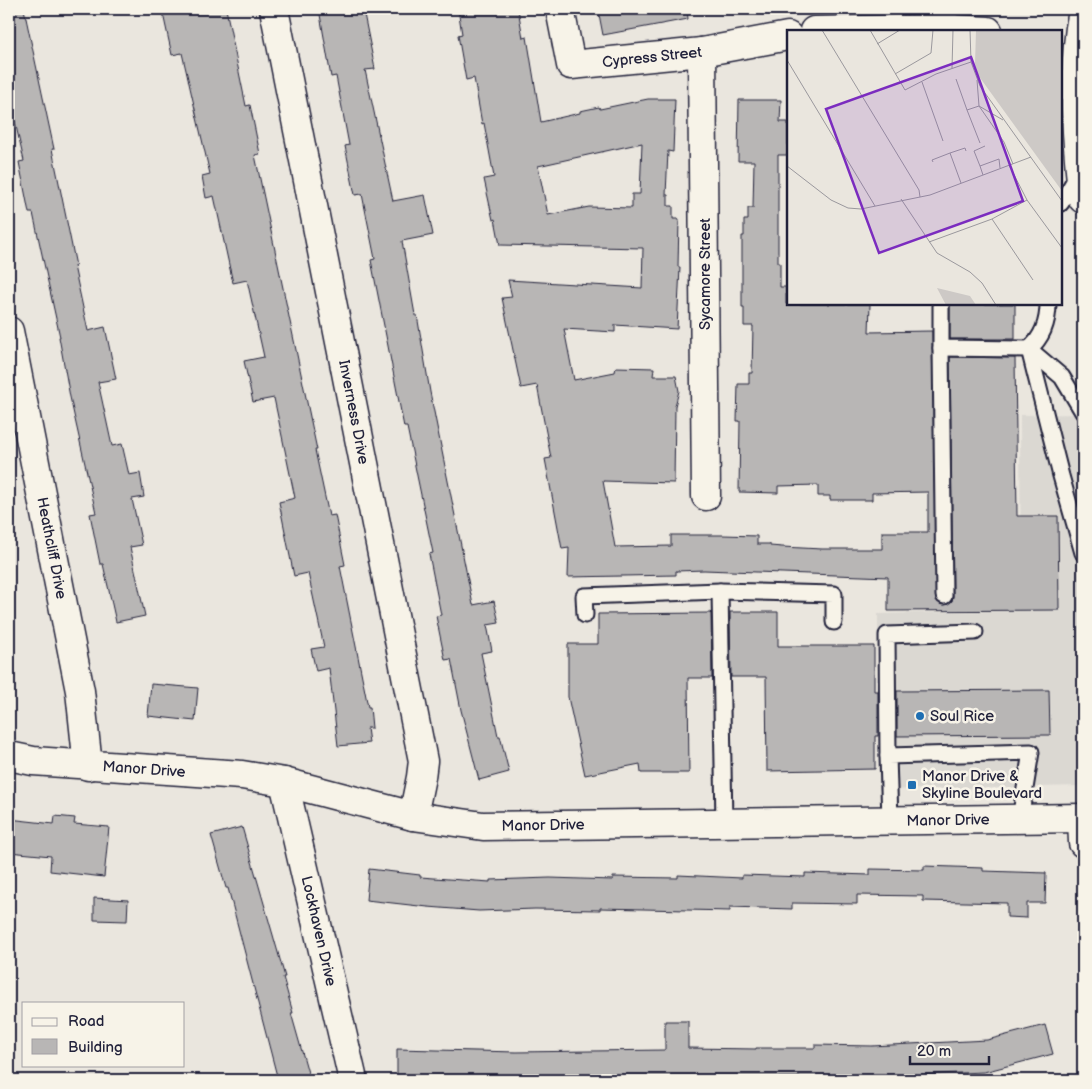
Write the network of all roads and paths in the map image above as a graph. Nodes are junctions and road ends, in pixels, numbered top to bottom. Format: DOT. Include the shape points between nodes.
graph roads {
  1 [pos="274,9"];
  2 [pos="560,9"];
  3 [pos="1083,10"];
  4 [pos="947,18"];
  5 [pos="824,30"];
  6 [pos="985,30"];
  7 [pos="787,36"];
  8 [pos="1069,37"];
  9 [pos="702,52"];
  10 [pos="1080,172"];
  11 [pos="1083,199"];
  12 [pos="1062,201"];
  13 [pos="940,305"];
  14 [pos="1048,305"];
  15 [pos="9,331"];
  16 [pos="940,348"];
  17 [pos="1029,349"];
  18 [pos="1083,412"];
  19 [pos="706,496"];
  20 [pos="1083,553"];
  21 [pos="720,591"];
  22 [pos="944,596"];
  23 [pos="585,615"];
  24 [pos="834,622"];
  25 [pos="974,632"];
  26 [pos="9,756"];
  27 [pos="888,756"];
  28 [pos="88,766"];
  29 [pos="284,782"];
  30 [pos="413,816"];
  31 [pos="1020,819"];
  32 [pos="890,820"];
  33 [pos="724,822"];
  34 [pos="1083,826"];
  35 [pos="353,1080"];
  1 -- 30 [label="street, Inverness Drive" via="423,761"];
  2 -- 9 [label="street, Cypress Street" via="571,65"];
  3 -- 8 [label="street"];
  4 -- 5 [label="street"];
  4 -- 6 [label="street"];
  7 -- 9 [label="street, Cypress Street"];
  8 -- 10 [label="street"];
  9 -- 19 [label="street, Sycamore Street"];
  10 -- 11 [label="street"];
  10 -- 12 [label="lane"];
  13 -- 16 [label="lane"];
  14 -- 17 [label="lane" via="1043,332"];
  15 -- 28 [label="street, Heathcliff Drive" via="80,691"];
  16 -- 17 [label="lane"];
  16 -- 22 [label="lane"];
  17 -- 18 [label="lane" via="1062,377"];
  17 -- 20 [label="lane"];
  21 -- 23 [label="lane" via="584,596"];
  21 -- 24 [label="lane" via="834,594"];
  21 -- 33 [label="lane"];
  25 -- 27 [label="lane" via="887,635"];
  26 -- 28 [label="street, Manor Drive"];
  27 -- 31 [label="lane" via="1030,752"];
  27 -- 32 [label="lane"];
  28 -- 29 [label="street, Manor Drive" via="242,775"];
  29 -- 30 [label="street, Manor Drive"];
  29 -- 35 [label="street, Lockhaven Drive"];
  30 -- 33 [label="street, Manor Drive" via="483,826"];
  31 -- 32 [label="street, Manor Drive"];
  31 -- 34 [label="street, Manor Drive"];
  32 -- 33 [label="street, Manor Drive"];
}
